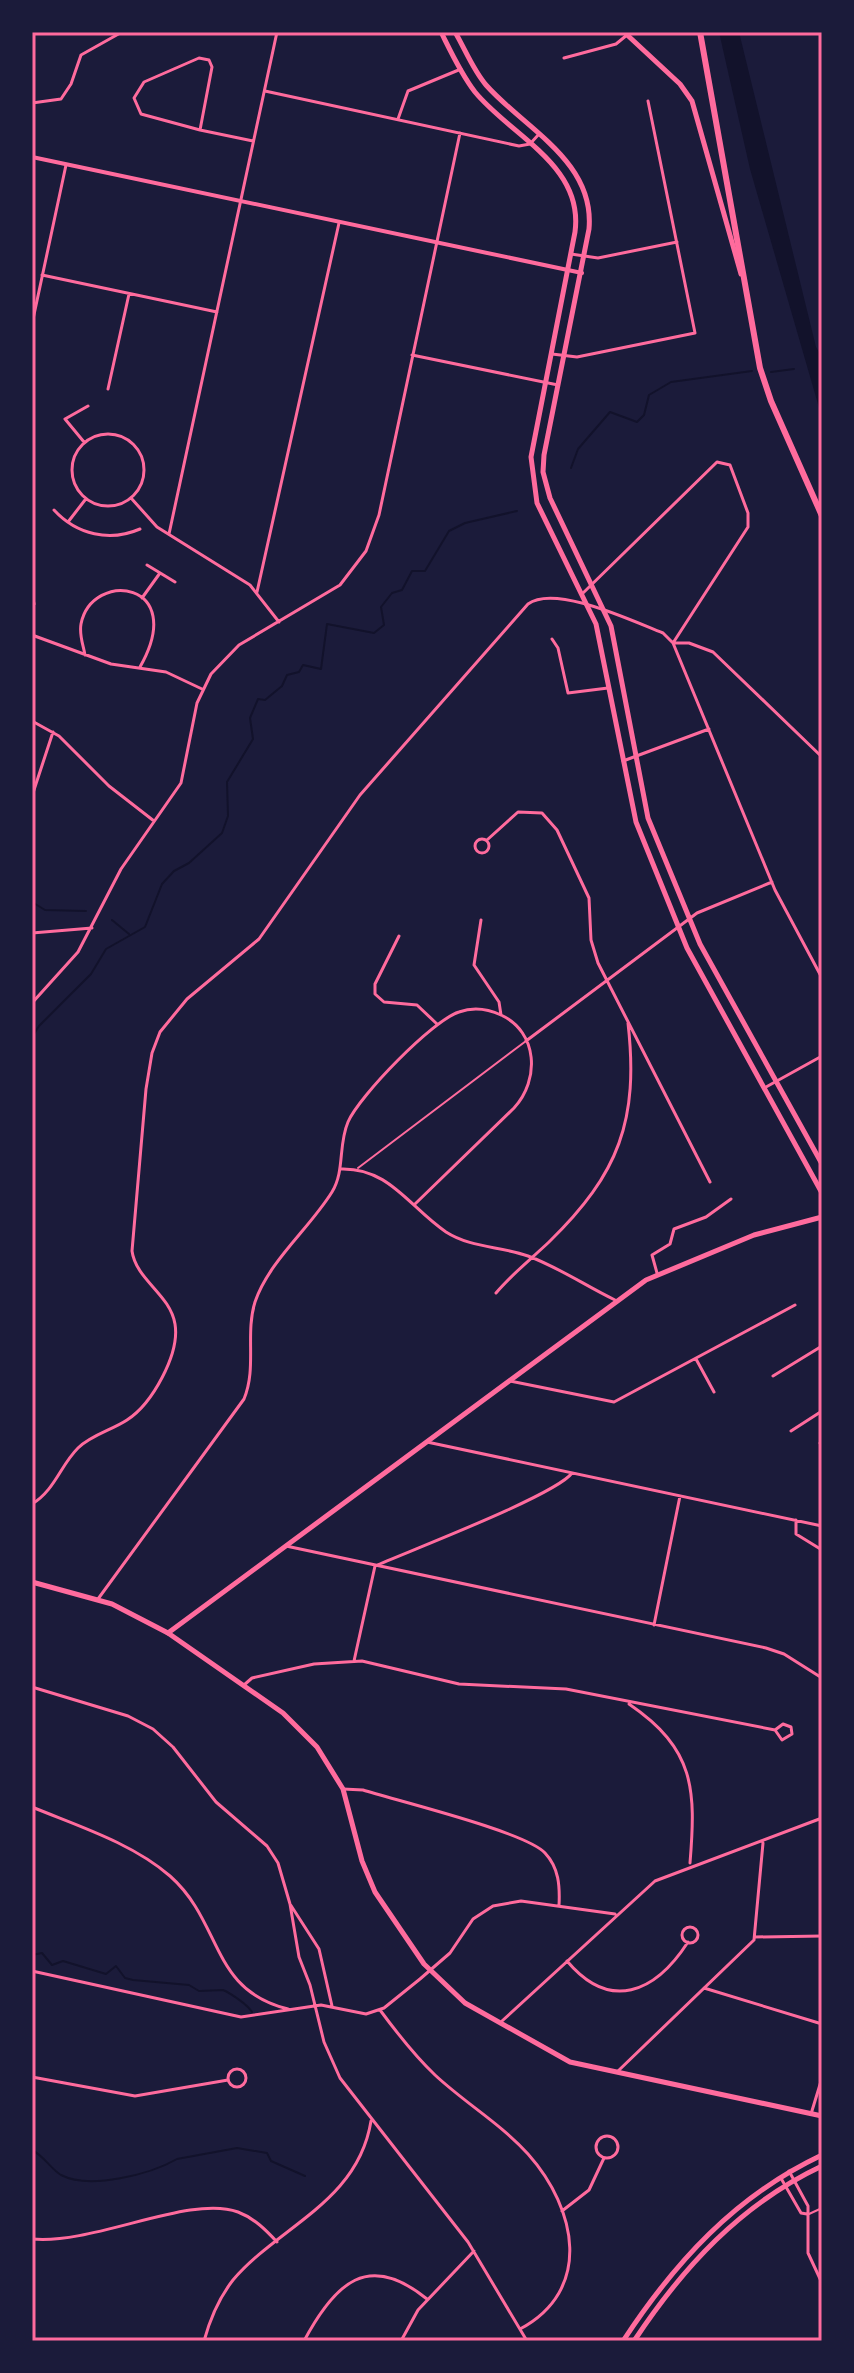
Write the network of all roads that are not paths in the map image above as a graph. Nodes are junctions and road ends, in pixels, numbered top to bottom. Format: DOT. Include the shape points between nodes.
graph roads {
  1 [pos="122,32"];
  2 [pos="277,32"];
  3 [pos="441,32"];
  4 [pos="455,32"];
  5 [pos="700,32"];
  6 [pos="626,33"];
  7 [pos="564,58"];
  8 [pos="461,69"];
  9 [pos="264,91"];
  10 [pos="648,101"];
  11 [pos="32,103"];
  12 [pos="398,120"];
  13 [pos="200,130"];
  14 [pos="460,133"];
  15 [pos="539,134"];
  16 [pos="253,141"];
  17 [pos="530,144"];
  18 [pos="32,157"];
  19 [pos="66,165"];
  20 [pos="240,202"];
  21 [pos="339,223"];
  22 [pos="677,242"];
  23 [pos="436,244"];
  24 [pos="571,254"];
  25 [pos="585,256"];
  26 [pos="568,270"];
  27 [pos="582,273"];
  28 [pos="42,275"];
  29 [pos="742,275"];
  30 [pos="129,294"];
  31 [pos="217,312"];
  32 [pos="32,324"];
  33 [pos="551,354"];
  34 [pos="412,355"];
  35 [pos="564,357"];
  36 [pos="546,383"];
  37 [pos="558,385"];
  38 [pos="108,389"];
  39 [pos="88,406"];
  40 [pos="84,442"];
  41 [pos="131,498"];
  42 [pos="86,499"];
  43 [pos="54,510"];
  44 [pos="822,516"];
  45 [pos="68,522"];
  46 [pos="140,529"];
  47 [pos="169,534"];
  48 [pos="147,565"];
  49 [pos="160,573"];
  50 [pos="175,582"];
  51 [pos="592,586"];
  52 [pos="257,592"];
  53 [pos="32,593"];
  54 [pos="582,594"];
  55 [pos="142,598"];
  56 [pos="34,604"];
  57 [pos="589,606"];
  58 [pos="606,613"];
  59 [pos="279,622"];
  60 [pos="32,635"];
  61 [pos="552,639"];
  62 [pos="673,643"];
  63 [pos="85,655"];
  64 [pos="140,667"];
  65 [pos="608,688"];
  66 [pos="202,689"];
  67 [pos="32,721"];
  68 [pos="709,729"];
  69 [pos="53,732"];
  70 [pos="822,757"];
  71 [pos="634,758"];
  72 [pos="621,761"];
  73 [pos="32,796"];
  74 [pos="154,821"];
  75 [pos="487,840"];
  76 [pos="772,882"];
  77 [pos="689,919"];
  78 [pos="481,920"];
  79 [pos="92,928"];
  80 [pos="678,928"];
  81 [pos="32,933"];
  82 [pos="399,936"];
  83 [pos="822,978"];
  84 [pos="608,981"];
  85 [pos="32,1003"];
  86 [pos="501,1015"];
  87 [pos="628,1019"];
  88 [pos="437,1024"];
  89 [pos="526,1041"];
  90 [pos="822,1056"];
  91 [pos="775,1082"];
  92 [pos="764,1088"];
  93 [pos="822,1164"];
  94 [pos="358,1168"];
  95 [pos="340,1169"];
  96 [pos="710,1182"];
  97 [pos="822,1193"];
  98 [pos="731,1199"];
  99 [pos="415,1204"];
  100 [pos="822,1217"];
  101 [pos="532,1258"];
  102 [pos="657,1273"];
  103 [pos="496,1293"];
  104 [pos="617,1301"];
  105 [pos="795,1305"];
  106 [pos="822,1346"];
  107 [pos="696,1359"];
  108 [pos="773,1376"];
  109 [pos="510,1381"];
  110 [pos="714,1392"];
  111 [pos="822,1411"];
  112 [pos="791,1431"];
  113 [pos="427,1442"];
  114 [pos="572,1472"];
  115 [pos="680,1496"];
  116 [pos="32,1504"];
  117 [pos="796,1520"];
  118 [pos="822,1526"];
  119 [pos="286,1546"];
  120 [pos="822,1550"];
  121 [pos="375,1566"];
  122 [pos="32,1582"];
  123 [pos="98,1599"];
  124 [pos="654,1625"];
  125 [pos="168,1633"];
  126 [pos="354,1661"];
  127 [pos="822,1678"];
  128 [pos="244,1685"];
  129 [pos="32,1687"];
  130 [pos="629,1704"];
  131 [pos="775,1730"];
  132 [pos="343,1789"];
  133 [pos="32,1807"];
  134 [pos="822,1818"];
  135 [pos="763,1843"];
  136 [pos="690,1865"];
  137 [pos="290,1904"];
  138 [pos="559,1906"];
  139 [pos="615,1914"];
  140 [pos="822,1936"];
  141 [pos="755,1937"];
  142 [pos="688,1942"];
  143 [pos="566,1960"];
  144 [pos="32,1971"];
  145 [pos="430,1971"];
  146 [pos="704,1988"];
  147 [pos="315,2005"];
  148 [pos="332,2006"];
  149 [pos="289,2009"];
  150 [pos="380,2010"];
  151 [pos="500,2024"];
  152 [pos="822,2024"];
  153 [pos="616,2073"];
  154 [pos="32,2077"];
  155 [pos="822,2078"];
  156 [pos="228,2080"];
  157 [pos="811,2114"];
  158 [pos="822,2116"];
  159 [pos="371,2121"];
  160 [pos="822,2155"];
  161 [pos="604,2158"];
  162 [pos="822,2166"];
  163 [pos="789,2171"];
  164 [pos="780,2176"];
  165 [pos="793,2179"];
  166 [pos="784,2184"];
  167 [pos="822,2208"];
  168 [pos="562,2211"];
  169 [pos="808,2215"];
  170 [pos="32,2239"];
  171 [pos="278,2242"];
  172 [pos="474,2251"];
  173 [pos="822,2283"];
  174 [pos="427,2299"];
  175 [pos="520,2329"];
  176 [pos="204,2341"];
  177 [pos="304,2341"];
  178 [pos="401,2341"];
  179 [pos="527,2341"];
  180 [pos="623,2341"];
  181 [pos="634,2341"];
  1 -- 11 [label="street" via="81,55 61,99"];
  2 -- 9 [label="street"];
  3 -- 8 [label="main road"];
  4 -- 15 [label="main road" via="484,82"];
  5 -- 29 [label="highway"];
  6 -- 7 [label="street" via="616,44"];
  6 -- 29 [label="main road" via="680,84 695,107"];
  8 -- 12 [label="street" via="408,91"];
  8 -- 17 [label="main road" via="478,96"];
  9 -- 12 [label="street"];
  9 -- 16 [label="street"];
  10 -- 22 [label="street"];
  12 -- 14 [label="street"];
  13 -- 13 [label="street" via="212,69 209,60 199,58 137,88 135,104 144,116"];
  13 -- 16 [label="street"];
  14 -- 17 [label="street"];
  14 -- 23 [label="street"];
  15 -- 17 [label="street"];
  15 -- 25 [label="main road" via="568,162 583,187 590,221"];
  16 -- 20 [label="street"];
  17 -- 24 [label="main road" via="558,170 572,194 577,220"];
  18 -- 19 [label="street"];
  19 -- 20 [label="street"];
  19 -- 28 [label="street"];
  20 -- 21 [label="street"];
  20 -- 31 [label="street"];
  21 -- 23 [label="street"];
  21 -- 52 [label="street"];
  22 -- 25 [label="street"];
  22 -- 35 [label="street" via="695,333"];
  23 -- 26 [label="street"];
  23 -- 34 [label="street"];
  24 -- 25 [label="street"];
  24 -- 26 [label="main road"];
  25 -- 27 [label="main road"];
  26 -- 27 [label="street"];
  26 -- 33 [label="main road"];
  27 -- 35 [label="main road"];
  28 -- 30 [label="street"];
  28 -- 32 [label="street"];
  29 -- 44 [label="highway" via="764,383"];
  30 -- 31 [label="street"];
  30 -- 38 [label="street"];
  31 -- 47 [label="street"];
  33 -- 35 [label="street"];
  33 -- 36 [label="main road"];
  34 -- 36 [label="street"];
  34 -- 59 [label="street" via="379,515 367,547 337,587"];
  35 -- 37 [label="main road"];
  36 -- 37 [label="street"];
  36 -- 54 [label="main road" via="531,477 537,503"];
  37 -- 51 [label="main road" via="544,477"];
  39 -- 40 [label="street" via="65,419"];
  40 -- 41 [label="street" via="108,433 136,446 144,472"];
  40 -- 42 [label="street" via="72,471"];
  41 -- 42 [label="street" via="111,506"];
  41 -- 47 [label="street"];
  42 -- 45 [label="street"];
  43 -- 45 [label="street"];
  45 -- 46 [label="street" via="105,537"];
  47 -- 52 [label="street"];
  48 -- 49 [label="street"];
  49 -- 50 [label="street"];
  49 -- 55 [label="street"];
  51 -- 54 [label="street"];
  51 -- 58 [label="main road"];
  51 -- 62 [label="street" via="717,462 726,462 748,513 748,527"];
  52 -- 59 [label="street"];
  53 -- 56 [label="street"];
  54 -- 57 [label="main road"];
  55 -- 63 [label="street" via="119,591 92,602 81,626"];
  55 -- 64 [label="street" via="156,628"];
  57 -- 58 [label="street"];
  57 -- 65 [label="main road"];
  57 -- 116 [label="street" via="550,596 529,603 363,791 262,935 187,999 160,1032 146,1089 132,1251 136,1265 170,1308 174,1345 139,1409 79,1447 47,1494"];
  58 -- 62 [label="street" via="663,633"];
  58 -- 71 [label="main road" via="615,638"];
  59 -- 66 [label="street" via="228,654"];
  60 -- 63 [label="street"];
  61 -- 65 [label="street" via="568,693"];
  62 -- 68 [label="street"];
  62 -- 70 [label="street" via="696,645 721,657"];
  63 -- 64 [label="street"];
  64 -- 66 [label="street"];
  65 -- 72 [label="main road"];
  66 -- 74 [label="street" via="182,780"];
  67 -- 69 [label="street"];
  68 -- 71 [label="street"];
  68 -- 76 [label="street"];
  69 -- 73 [label="street"];
  69 -- 74 [label="street"];
  71 -- 72 [label="street"];
  71 -- 77 [label="main road" via="648,818"];
  72 -- 80 [label="main road" via="636,822"];
  74 -- 79 [label="street" via="121,869"];
  75 -- 84 [label="street" via="518,812 534,811 551,820 589,898 592,946"];
  76 -- 77 [label="street"];
  76 -- 83 [label="street"];
  77 -- 80 [label="street"];
  77 -- 91 [label="main road"];
  78 -- 86 [label="street" via="475,966 499,1002"];
  79 -- 81 [label="street"];
  79 -- 85 [label="street" via="74,957"];
  80 -- 84 [label="street"];
  80 -- 92 [label="main road"];
  82 -- 88 [label="street" via="375,994 384,1002 417,1005"];
  84 -- 87 [label="street"];
  84 -- 89 [label="street"];
  86 -- 88 [label="street" via="469,1009"];
  86 -- 89 [label="street"];
  87 -- 96 [label="street"];
  87 -- 101 [label="street" via="632,1090 617,1152 590,1199"];
  88 -- 95 [label="street" via="358,1104 343,1133"];
  89 -- 94 [label="lane"];
  89 -- 99 [label="street" via="532,1071 523,1097"];
  90 -- 91 [label="street"];
  91 -- 92 [label="street"];
  91 -- 93 [label="main road"];
  92 -- 97 [label="main road"];
  94 -- 95 [label="street"];
  94 -- 99 [label="street" via="385,1179"];
  95 -- 123 [label="street" via="333,1191 257,1297 248,1388 241,1405"];
  98 -- 102 [label="street" via="706,1217 674,1229 670,1244 652,1255"];
  99 -- 101 [label="street" via="461,1240"];
  100 -- 102 [label="main road" via="764,1231"];
  101 -- 103 [label="street"];
  101 -- 104 [label="street"];
  102 -- 104 [label="main road"];
  104 -- 109 [label="main road"];
  105 -- 107 [label="street"];
  106 -- 108 [label="street"];
  107 -- 109 [label="street" via="614,1402"];
  107 -- 110 [label="street"];
  109 -- 113 [label="main road"];
  111 -- 112 [label="street"];
  113 -- 114 [label="street"];
  113 -- 119 [label="main road"];
  114 -- 115 [label="street"];
  114 -- 121 [label="street" via="563,1483 526,1501"];
  115 -- 117 [label="street"];
  115 -- 124 [label="street"];
  117 -- 118 [label="street"];
  117 -- 120 [label="street" via="796,1534"];
  119 -- 121 [label="street"];
  119 -- 125 [label="main road"];
  121 -- 124 [label="street"];
  121 -- 126 [label="street"];
  122 -- 123 [label="main road"];
  123 -- 125 [label="main road"];
  124 -- 127 [label="street" via="773,1650"];
  125 -- 128 [label="main road"];
  126 -- 128 [label="street" via="314,1664 252,1678"];
  126 -- 130 [label="street" via="459,1684 566,1689"];
  128 -- 132 [label="main road" via="303,1731"];
  129 -- 137 [label="street" via="135,1719 159,1734 216,1802 270,1848"];
  130 -- 131 [label="street"];
  130 -- 136 [label="street" via="665,1732 687,1769 694,1803"];
  131 -- 131 [label="street" via="782,1740 792,1734 783,1724"];
  132 -- 138 [label="street" via="363,1790 535,1844 556,1870"];
  132 -- 145 [label="main road" via="373,1888"];
  133 -- 149 [label="street" via="136,1853 166,1873 194,1903 242,1988"];
  134 -- 135 [label="street"];
  135 -- 136 [label="street"];
  135 -- 141 [label="street"];
  136 -- 139 [label="street" via="655,1881"];
  137 -- 147 [label="street"];
  137 -- 148 [label="street" via="319,1949"];
  138 -- 139 [label="street"];
  138 -- 145 [label="street" via="516,1901 489,1907"];
  139 -- 143 [label="street"];
  140 -- 141 [label="street"];
  141 -- 146 [label="street"];
  142 -- 143 [label="street" via="647,1984 625,1992 594,1987"];
  143 -- 151 [label="street"];
  144 -- 149 [label="street" via="238,2016"];
  145 -- 150 [label="street"];
  145 -- 151 [label="main road" via="456,1996"];
  146 -- 152 [label="street"];
  146 -- 153 [label="street"];
  147 -- 148 [label="street"];
  147 -- 149 [label="street"];
  147 -- 159 [label="street" via="333,2065"];
  148 -- 150 [label="street" via="357,2014"];
  150 -- 168 [label="street" via="426,2067 529,2155"];
  151 -- 153 [label="main road" via="562,2059"];
  153 -- 157 [label="main road"];
  154 -- 156 [label="street" via="135,2096"];
  155 -- 157 [label="street"];
  156 -- 156 [label="street" via="239,2086 245,2075 233,2070"];
  157 -- 158 [label="main road"];
  159 -- 171 [label="street" via="359,2162"];
  159 -- 172 [label="street"];
  160 -- 163 [label="main road"];
  161 -- 161 [label="street" via="617,2151 610,2137 597,2143"];
  161 -- 168 [label="street" via="589,2190"];
  162 -- 165 [label="main road"];
  163 -- 164 [label="main road"];
  163 -- 165 [label="street"];
  164 -- 166 [label="street"];
  164 -- 180 [label="main road" via="737,2206 698,2244"];
  165 -- 166 [label="main road"];
  165 -- 169 [label="street"];
  166 -- 169 [label="street" via="801,2213"];
  166 -- 181 [label="main road" via="714,2240"];
  167 -- 169 [label="lane"];
  168 -- 175 [label="street" via="570,2252 565,2285 548,2311"];
  169 -- 173 [label="street" via="808,2253"];
  170 -- 171 [label="street" via="78,2238 212,2207 249,2217"];
  171 -- 176 [label="street" via="230,2284"];
  172 -- 174 [label="street"];
  172 -- 175 [label="street"];
  174 -- 177 [label="street" via="397,2277 361,2277 333,2299"];
  174 -- 178 [label="street"];
  175 -- 179 [label="street"];
}
